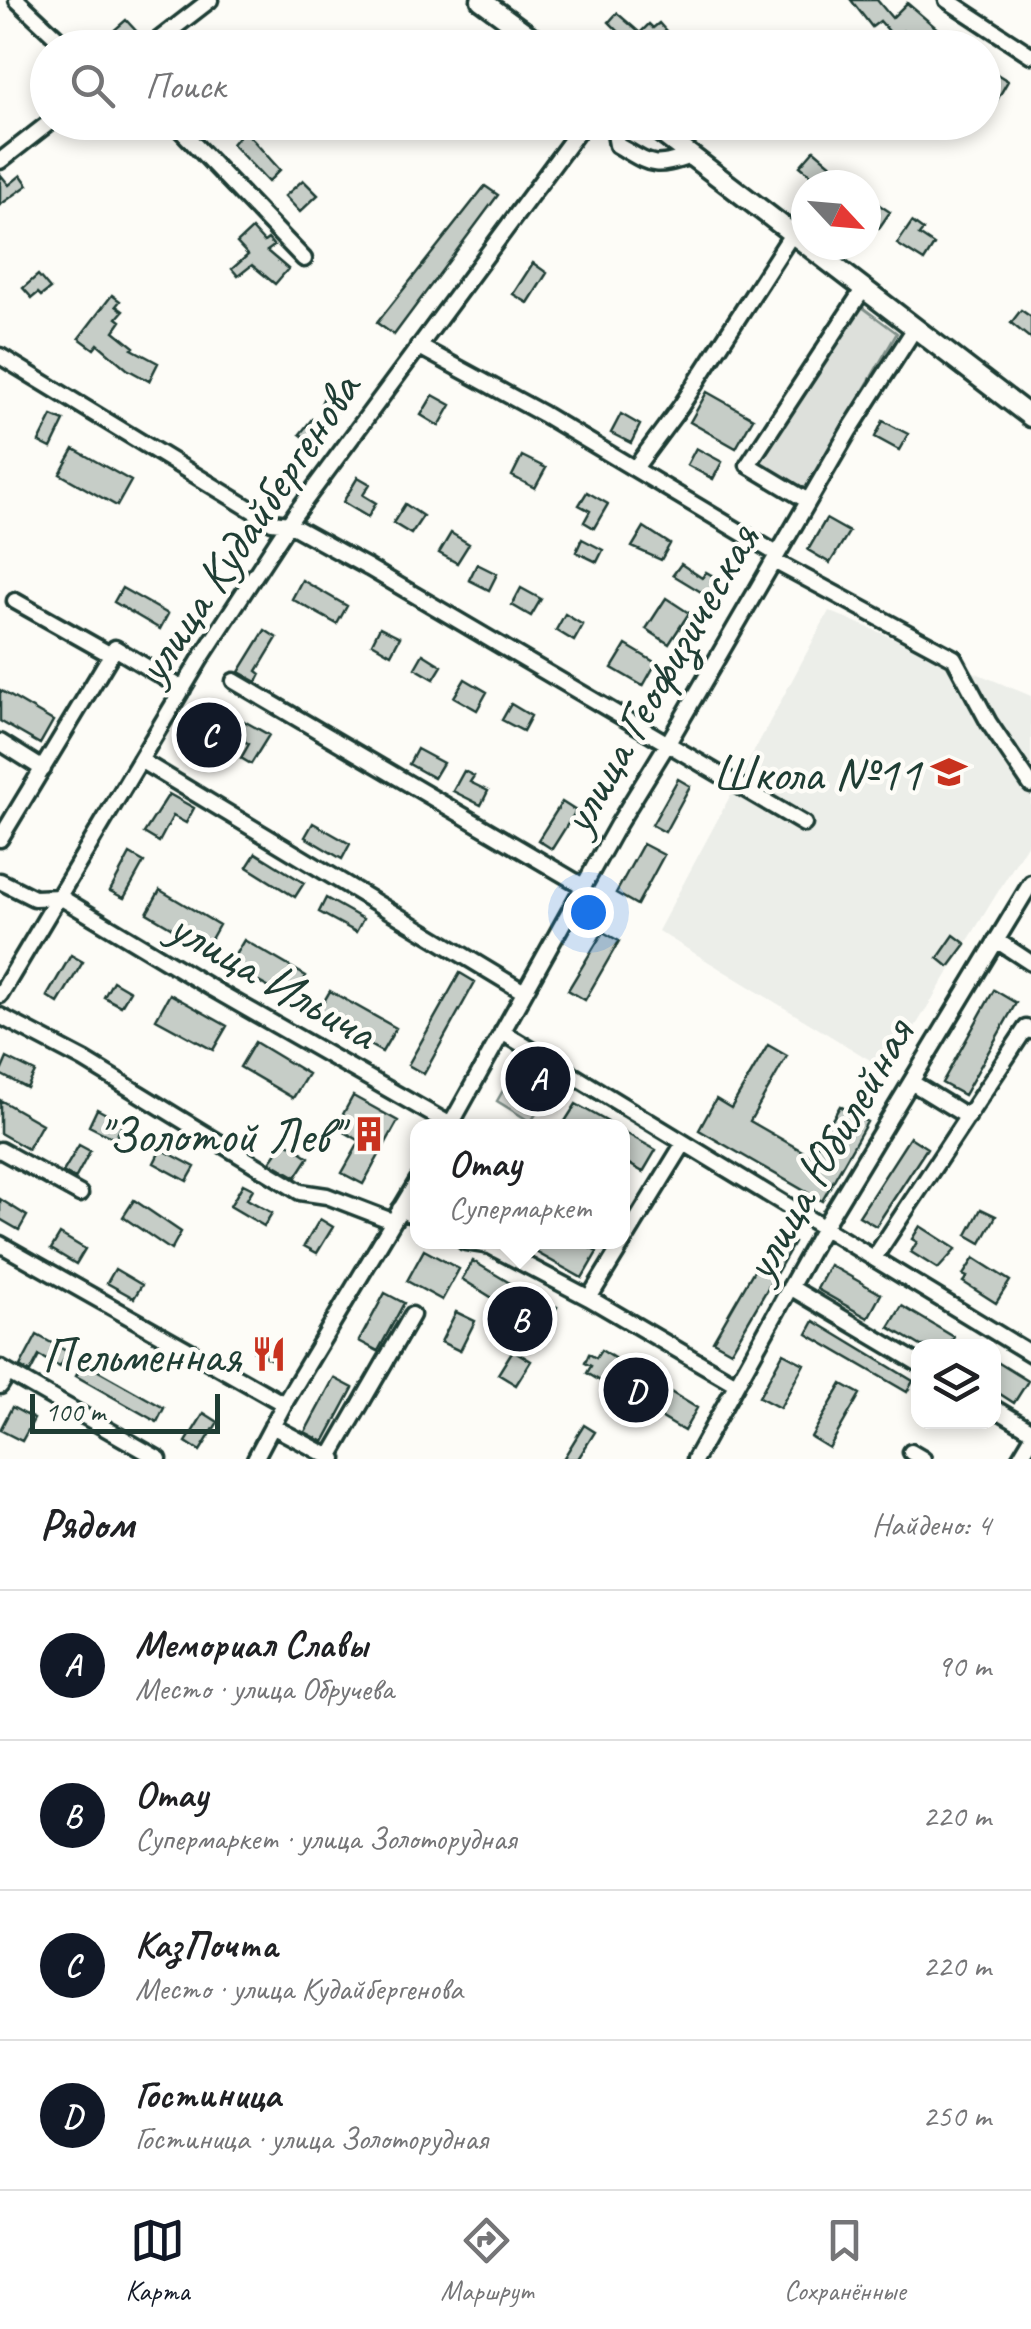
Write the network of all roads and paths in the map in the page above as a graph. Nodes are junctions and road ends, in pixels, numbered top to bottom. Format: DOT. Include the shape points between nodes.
graph roads {
  1 [pos="17,0"];
  2 [pos="210,0"];
  3 [pos="481,0"];
  4 [pos="947,0"];
  5 [pos="49,30"];
  6 [pos="171,30"];
  7 [pos="522,30"];
  8 [pos="993,30"];
  9 [pos="1001,35"];
  10 [pos="1031,55"];
  11 [pos="30,138"];
  12 [pos="190,140"];
  13 [pos="572,140"];
  14 [pos="615,140"];
  15 [pos="670,140"];
  16 [pos="691,156"];
  17 [pos="0,161"];
  18 [pos="791,233"];
  19 [pos="791,256"];
  20 [pos="304,259"];
  21 [pos="827,260"];
  22 [pos="864,288"];
  23 [pos="915,328"];
  24 [pos="418,346"];
  25 [pos="0,356"];
  26 [pos="1031,417"];
  27 [pos="636,468"];
  28 [pos="808,502"];
  29 [pos="289,524"];
  30 [pos="776,558"];
  31 [pos="15,601"];
  32 [pos="111,656"];
  33 [pos="234,681"];
  34 [pos="183,689"];
  35 [pos="668,743"];
  36 [pos="2,748"];
  37 [pos="140,760"];
  38 [pos="42,768"];
  39 [pos="1031,785"];
  40 [pos="804,824"];
  41 [pos="0,839"];
  42 [pos="0,882"];
  43 [pos="1031,882"];
  44 [pos="583,886"];
  45 [pos="60,897"];
  46 [pos="996,940"];
  47 [pos="1031,963"];
  48 [pos="524,992"];
  49 [pos="0,995"];
  50 [pos="0,1016"];
  51 [pos="1031,1031"];
  52 [pos="502,1032"];
  53 [pos="911,1082"];
  54 [pos="968,1117"];
  55 [pos="438,1119"];
  56 [pos="454,1119"];
  57 [pos="684,1142"];
  58 [pos="0,1150"];
  59 [pos="410,1193"];
  60 [pos="80,1194"];
  61 [pos="396,1215"];
  62 [pos="410,1217"];
  63 [pos="824,1228"];
  64 [pos="630,1231"];
  65 [pos="0,1244"];
  66 [pos="496,1249"];
  67 [pos="619,1249"];
  68 [pos="874,1258"];
  69 [pos="790,1287"];
  70 [pos="589,1298"];
  71 [pos="412,1316"];
  72 [pos="1031,1354"];
  73 [pos="911,1359"];
  74 [pos="3,1376"];
  75 [pos="736,1384"];
  76 [pos="284,1404"];
  77 [pos="1001,1412"];
  78 [pos="272,1426"];
  79 [pos="1031,1430"];
  80 [pos="1031,1439"];
  81 [pos="332,1458"];
  82 [pos="159,1459"];
  83 [pos="254,1459"];
  84 [pos="695,1459"];
  85 [pos="1019,1459"];
  1 -- 5 [label="street"];
  2 -- 6 [label="street"];
  3 -- 7 [label="main road"];
  4 -- 8 [label="street"];
  9 -- 10 [label="street"];
  11 -- 17 [label="street"];
  12 -- 20 [label="street"];
  13 -- 24 [label="street, улица Кудайбергенова"];
  14 -- 16 [label="street" via="650,164"];
  15 -- 16 [label="main road"];
  16 -- 18 [label="main road"];
  19 -- 27 [label="street"];
  21 -- 22 [label="main road"];
  22 -- 23 [label="main road"];
  22 -- 28 [label="street" via="748,465"];
  23 -- 26 [label="main road"];
  23 -- 28 [label="street, улица Геофизическая"];
  24 -- 27 [label="street"];
  24 -- 29 [label="street, улица Кудайбергенова"];
  25 -- 29 [label="street" via="272,522"];
  27 -- 30 [label="street"];
  28 -- 30 [label="street, улица Геофизическая"];
  29 -- 34 [label="street, улица Кудайбергенова"];
  29 -- 35 [label="street"];
  30 -- 35 [label="street, улица Геофизическая"];
  30 -- 39 [label="street" via="954,658"];
  31 -- 32 [label="street"];
  32 -- 34 [label="street" via="115,648"];
  32 -- 38 [label="street"];
  33 -- 44 [label="street"];
  34 -- 37 [label="street, улица Кудайбергенова"];
  35 -- 40 [label="street"];
  35 -- 44 [label="street, улица Геофизическая"];
  36 -- 38 [label="street"];
  37 -- 45 [label="street, улица Кудайбергенова"];
  37 -- 48 [label="street"];
  38 -- 41 [label="street"];
  42 -- 45 [label="street" via="34,898"];
  43 -- 46 [label="street, улица Юбилейная"];
  44 -- 48 [label="street, улица Геофизическая"];
  45 -- 49 [label="street, улица Кудайбергенова"];
  45 -- 55 [label="street, улица Ильича"];
  46 -- 47 [label="street"];
  46 -- 53 [label="street, улица Юбилейная"];
  48 -- 52 [label="street, улица Геофизическая"];
  50 -- 61 [label="street" via="300,1192"];
  51 -- 54 [label="street" via="1026,1028"];
  52 -- 56 [label="street, улица Геофизическая"];
  52 -- 57 [label="street"];
  53 -- 54 [label="street"];
  53 -- 63 [label="street, улица Юбилейная"];
  54 -- 68 [label="street"];
  57 -- 63 [label="street"];
  57 -- 64 [label="street"];
  58 -- 60 [label="street"];
  59 -- 61 [label="street"];
  61 -- 62 [label="street"];
  61 -- 76 [label="street"];
  63 -- 68 [label="street"];
  63 -- 69 [label="street, улица Юбилейная"];
  65 -- 76 [label="street"];
  66 -- 70 [label="street"];
  67 -- 70 [label="street"];
  68 -- 72 [label="street"];
  69 -- 73 [label="street"];
  69 -- 75 [label="street, улица Юбилейная"];
  70 -- 75 [label="street"];
  71 -- 81 [label="street"];
  74 -- 82 [label="street"];
  75 -- 84 [label="street, улица Юбилейная"];
  76 -- 78 [label="street"];
  77 -- 79 [label="street"];
  78 -- 81 [label="street"];
  78 -- 83 [label="street"];
  80 -- 85 [label="street"];
}
